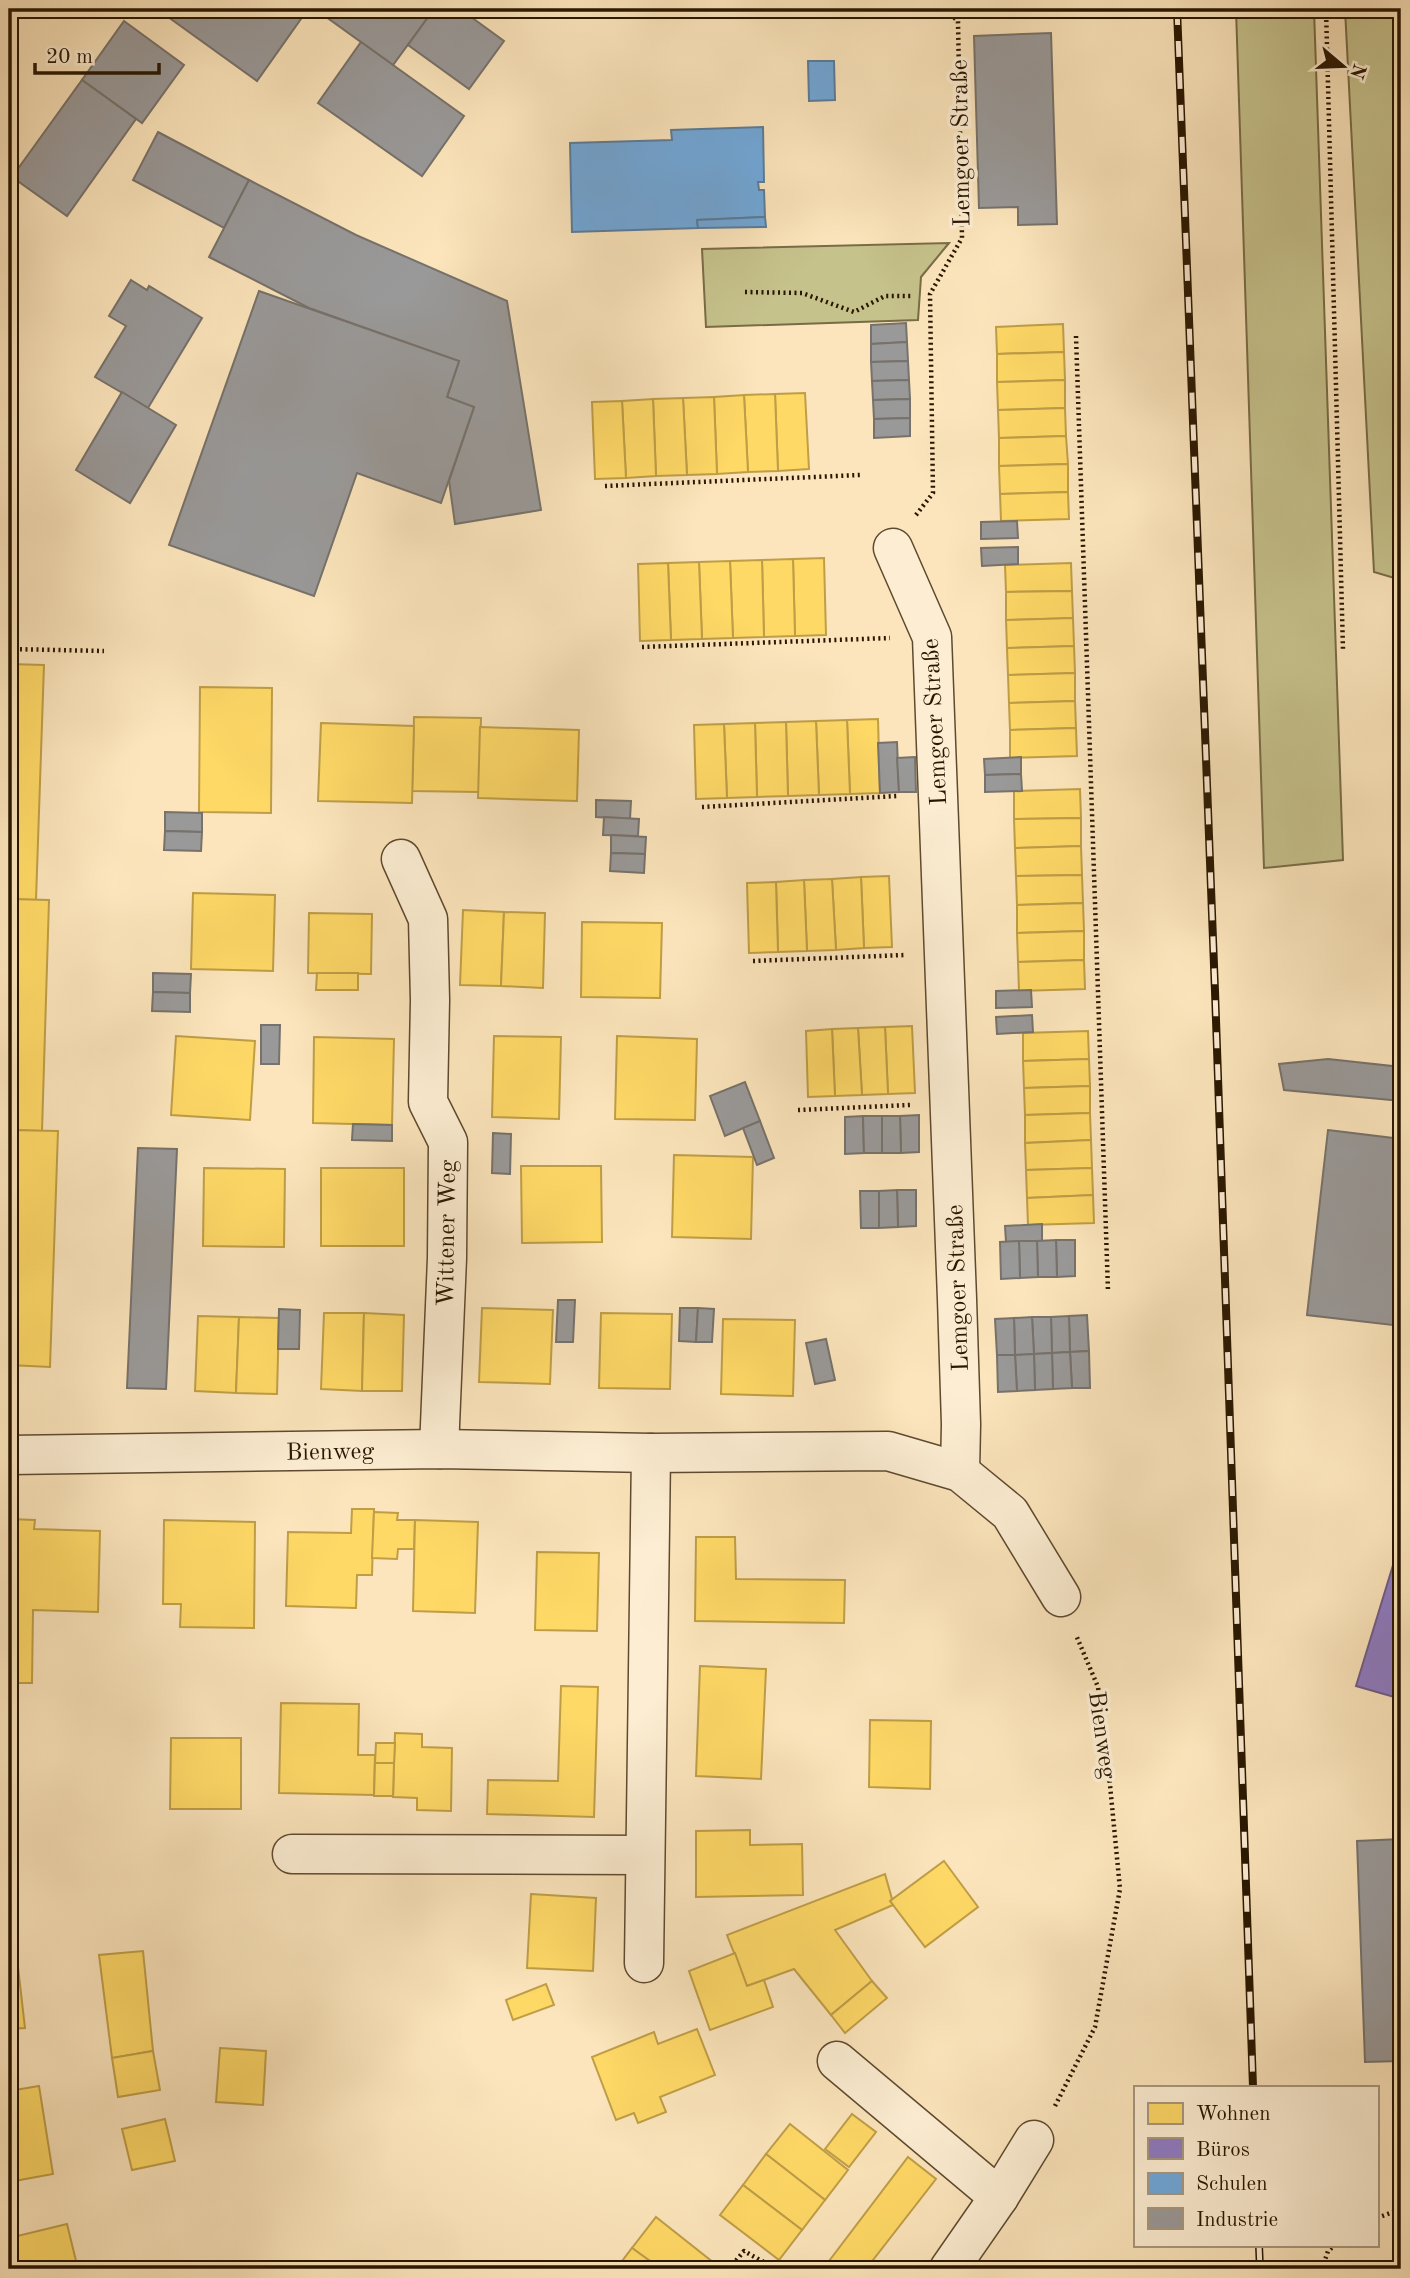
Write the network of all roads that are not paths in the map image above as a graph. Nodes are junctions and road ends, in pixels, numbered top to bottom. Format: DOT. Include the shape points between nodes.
graph roads {
  1 [pos="893,548"];
  2 [pos="401,859"];
  3 [pos="439,1449"];
  4 [pos="651,1453"];
  5 [pos="9,1455"];
  6 [pos="960,1472"];
  7 [pos="1061,1597"];
  8 [pos="292,1854"];
  9 [pos="644,1855"];
  10 [pos="644,1963"];
  11 [pos="836,2061"];
  12 [pos="1034,2140"];
  13 [pos="999,2197"];
  14 [pos="950,2269"];
  1 -- 6 [label="street, Lemgoer Straße" via="933,637"];
  2 -- 3 [label="street, Wittener Weg" via="428,919 428,1102 449,1142"];
  3 -- 4 [label="street, Bienweg"];
  3 -- 5 [label="street, Bienweg"];
  4 -- 6 [label="street, Bienweg" via="888,1451"];
  4 -- 9 [label="street"];
  6 -- 7 [label="street, Bienweg" via="1010,1513"];
  8 -- 9 [label="street"];
  9 -- 10 [label="street"];
  11 -- 13 [label="street"];
  12 -- 13 [label="street"];
  13 -- 14 [label="street"];
}
